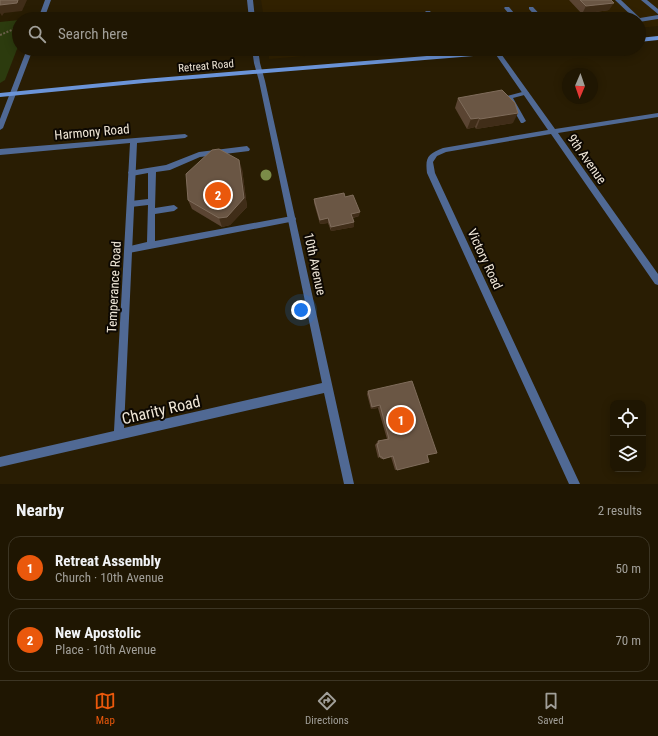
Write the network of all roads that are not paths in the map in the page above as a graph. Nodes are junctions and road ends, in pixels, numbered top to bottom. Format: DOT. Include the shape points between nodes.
graph roads {
  1 [pos="48,0"];
  2 [pos="250,0"];
  3 [pos="618,0"];
  4 [pos="644,0"];
  5 [pos="507,8"];
  6 [pos="531,8"];
  7 [pos="44,12"];
  8 [pos="251,12"];
  9 [pos="510,12"];
  10 [pos="535,12"];
  11 [pos="631,12"];
  12 [pos="658,12"];
  13 [pos="658,17"];
  14 [pos="646,19"];
  15 [pos="657,38"];
  16 [pos="646,39"];
  17 [pos="27,56"];
  18 [pos="257,56"];
  19 [pos="445,56"];
  20 [pos="500,56"];
  21 [pos="260,72"];
  22 [pos="526,93"];
  23 [pos="13,94"];
  24 [pos="0,95"];
  25 [pos="658,115"];
  26 [pos="522,121"];
  27 [pos="0,128"];
  28 [pos="553,132"];
  29 [pos="185,136"];
  30 [pos="134,141"];
  31 [pos="247,149"];
  32 [pos="0,152"];
  33 [pos="152,170"];
  34 [pos="132,173"];
  35 [pos="152,201"];
  36 [pos="131,204"];
  37 [pos="174,208"];
  38 [pos="151,212"];
  39 [pos="292,219"];
  40 [pos="151,245"];
  41 [pos="128,249"];
  42 [pos="658,280"];
  43 [pos="328,387"];
  44 [pos="119,435"];
  45 [pos="0,462"];
  46 [pos="349,484"];
  47 [pos="575,484"];
  1 -- 7 [label="street"];
  2 -- 8 [label="street"];
  3 -- 11 [label="street"];
  4 -- 12 [label="street"];
  5 -- 9 [label="street"];
  6 -- 10 [label="street"];
  13 -- 14 [label="street"];
  15 -- 16 [label="main road"];
  17 -- 23 [label="street"];
  18 -- 21 [label="street, 10th Avenue"];
  19 -- 21 [label="main road, Retreat Road"];
  20 -- 22 [label="street, 9th Avenue"];
  21 -- 23 [label="main road, Retreat Road"];
  21 -- 39 [label="street, 10th Avenue"];
  22 -- 26 [label="street" via="509,97"];
  22 -- 28 [label="street, 9th Avenue"];
  23 -- 24 [label="main road, Retreat Road"];
  23 -- 27 [label="street"];
  25 -- 28 [label="street, Victory Road"];
  28 -- 42 [label="street, 9th Avenue"];
  28 -- 47 [label="street, Victory Road" via="440,152 432,158 429,168"];
  29 -- 30 [label="street, Harmony Road"];
  30 -- 32 [label="street, Harmony Road"];
  30 -- 34 [label="street, Temperance Road"];
  31 -- 33 [label="street" via="199,155"];
  33 -- 34 [label="street"];
  33 -- 35 [label="street"];
  34 -- 36 [label="street, Temperance Road"];
  35 -- 36 [label="street"];
  35 -- 38 [label="street"];
  36 -- 41 [label="street, Temperance Road"];
  37 -- 38 [label="street"];
  38 -- 40 [label="street"];
  39 -- 40 [label="street"];
  39 -- 43 [label="street, 10th Avenue"];
  40 -- 41 [label="street"];
  41 -- 44 [label="street, Temperance Road"];
  43 -- 44 [label="street, Charity Road"];
  43 -- 46 [label="street, 10th Avenue"];
  44 -- 45 [label="street, Charity Road"];
}
